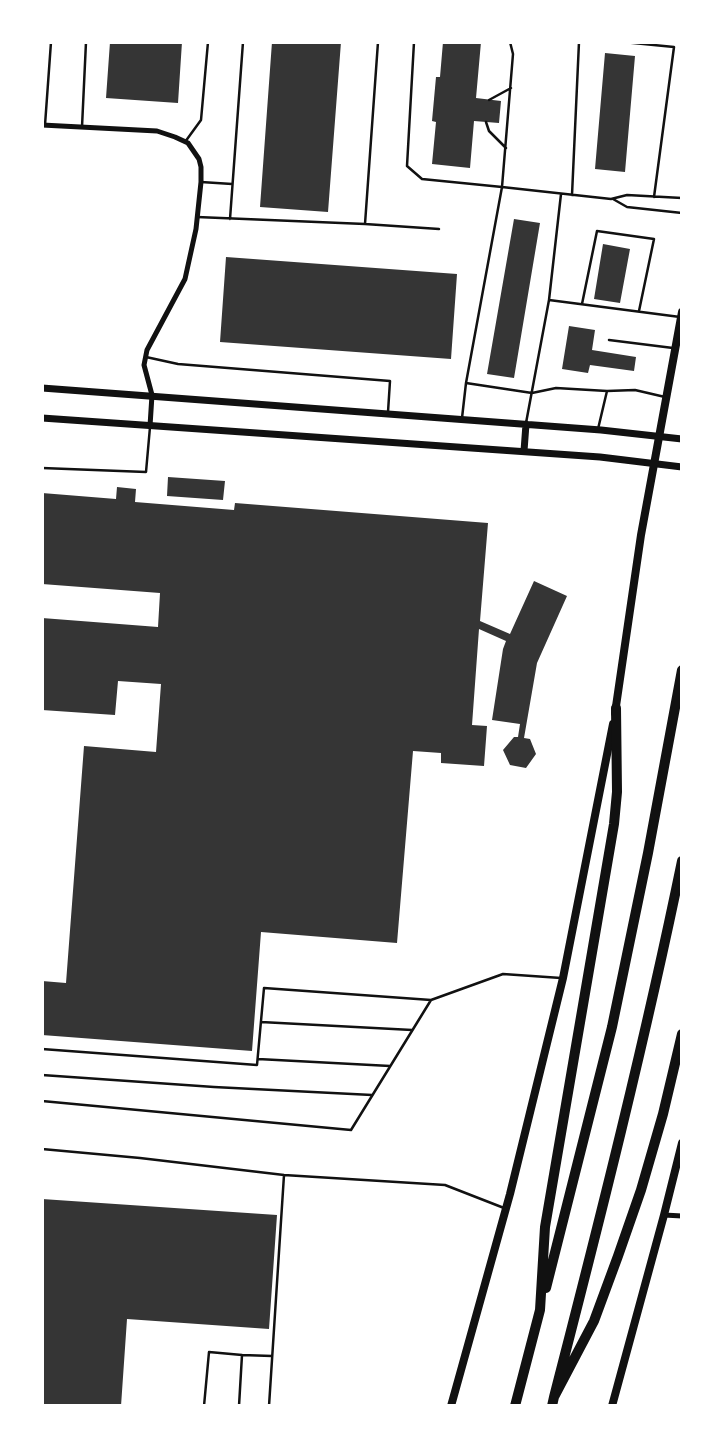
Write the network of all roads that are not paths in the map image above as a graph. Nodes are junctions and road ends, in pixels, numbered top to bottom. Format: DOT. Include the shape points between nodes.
graph roads {
  1 [pos="51,42"];
  2 [pos="86,42"];
  3 [pos="208,42"];
  4 [pos="243,42"];
  5 [pos="378,42"];
  6 [pos="414,42"];
  7 [pos="510,42"];
  8 [pos="579,42"];
  9 [pos="623,42"];
  10 [pos="511,88"];
  11 [pos="489,100"];
  12 [pos="486,122"];
  13 [pos="44,125"];
  14 [pos="82,127"];
  15 [pos="185,142"];
  16 [pos="506,148"];
  17 [pos="201,182"];
  18 [pos="232,184"];
  19 [pos="502,187"];
  20 [pos="561,194"];
  21 [pos="572,195"];
  22 [pos="654,197"];
  23 [pos="611,198"];
  24 [pos="682,198"];
  25 [pos="682,212"];
  26 [pos="197,217"];
  27 [pos="230,219"];
  28 [pos="365,224"];
  29 [pos="439,229"];
  30 [pos="549,300"];
  31 [pos="582,304"];
  32 [pos="639,311"];
  33 [pos="681,314"];
  34 [pos="609,340"];
  35 [pos="675,348"];
  36 [pos="146,357"];
  37 [pos="466,383"];
  38 [pos="42,388"];
  39 [pos="607,391"];
  40 [pos="532,394"];
  41 [pos="152,395"];
  42 [pos="666,397"];
  43 [pos="388,414"];
  44 [pos="42,418"];
  45 [pos="462,420"];
  46 [pos="526,424"];
  47 [pos="150,426"];
  48 [pos="598,430"];
  49 [pos="659,436"];
  50 [pos="682,439"];
  51 [pos="524,452"];
  52 [pos="654,464"];
  53 [pos="680,467"];
  54 [pos="42,468"];
  55 [pos="682,670"];
  56 [pos="616,708"];
  57 [pos="682,861"];
  58 [pos="562,978"];
  59 [pos="431,1000"];
  60 [pos="261,1022"];
  61 [pos="412,1030"];
  62 [pos="682,1034"];
  63 [pos="42,1049"];
  64 [pos="258,1059"];
  65 [pos="390,1066"];
  66 [pos="42,1075"];
  67 [pos="372,1095"];
  68 [pos="42,1101"];
  69 [pos="682,1143"];
  70 [pos="42,1149"];
  71 [pos="284,1175"];
  72 [pos="506,1208"];
  73 [pos="664,1215"];
  74 [pos="682,1216"];
  75 [pos="540,1310"];
  76 [pos="242,1355"];
  77 [pos="272,1356"];
  78 [pos="553,1401"];
  79 [pos="204,1406"];
  80 [pos="239,1406"];
  81 [pos="269,1406"];
  82 [pos="451,1406"];
  83 [pos="515,1406"];
  84 [pos="612,1406"];
  1 -- 13 [label="lane"];
  2 -- 14 [label="lane"];
  3 -- 15 [label="lane" via="201,120"];
  4 -- 18 [label="lane"];
  5 -- 28 [label="lane"];
  6 -- 19 [label="lane" via="406,166 422,179"];
  7 -- 10 [label="lane" via="513,54"];
  8 -- 21 [label="lane"];
  9 -- 22 [label="lane" via="674,47"];
  10 -- 11 [label="lane"];
  10 -- 16 [label="lane"];
  12 -- 16 [label="lane" via="489,132"];
  13 -- 14 [label="street"];
  14 -- 15 [label="street" via="157,131"];
  15 -- 17 [label="street" via="199,159"];
  16 -- 19 [label="lane"];
  17 -- 18 [label="lane"];
  17 -- 26 [label="street"];
  18 -- 27 [label="lane"];
  19 -- 20 [label="lane"];
  19 -- 37 [label="lane"];
  20 -- 21 [label="lane"];
  20 -- 30 [label="lane"];
  21 -- 23 [label="lane"];
  22 -- 23 [label="lane" via="627,195"];
  22 -- 24 [label="lane"];
  23 -- 25 [label="lane" via="627,207"];
  26 -- 27 [label="lane"];
  26 -- 36 [label="street" via="185,279"];
  27 -- 28 [label="lane"];
  28 -- 29 [label="lane"];
  30 -- 31 [label="lane"];
  30 -- 40 [label="lane"];
  31 -- 32 [label="lane"];
  31 -- 32 [label="lane" via="597,231 654,239"];
  32 -- 33 [label="lane"];
  33 -- 35 [label="main road"];
  34 -- 35 [label="lane"];
  35 -- 42 [label="main road"];
  36 -- 41 [label="street" via="144,365"];
  36 -- 43 [label="lane" via="178,364 390,381"];
  37 -- 40 [label="lane"];
  37 -- 45 [label="lane"];
  38 -- 41 [label="street"];
  39 -- 40 [label="lane" via="556,388"];
  39 -- 42 [label="lane" via="635,390"];
  39 -- 48 [label="lane"];
  40 -- 46 [label="lane"];
  41 -- 43 [label="street"];
  41 -- 47 [label="street"];
  42 -- 49 [label="main road"];
  43 -- 45 [label="street"];
  44 -- 47 [label="street"];
  45 -- 46 [label="street"];
  46 -- 48 [label="street"];
  46 -- 51 [label="street"];
  47 -- 51 [label="street"];
  47 -- 54 [label="lane" via="146,472"];
  48 -- 49 [label="street"];
  49 -- 50 [label="street"];
  49 -- 52 [label="main road"];
  51 -- 52 [label="street"];
  52 -- 53 [label="street"];
  52 -- 56 [label="main road"];
  55 -- 75 [label="highway" via="612,1027"];
  56 -- 58 [label="main road"];
  56 -- 75 [label="highway" via="616,808 545,1226"];
  57 -- 78 [label="highway" via="626,1114"];
  58 -- 59 [label="lane" via="503,974"];
  58 -- 72 [label="main road"];
  59 -- 60 [label="lane" via="264,988"];
  59 -- 61 [label="lane"];
  60 -- 61 [label="lane"];
  60 -- 64 [label="lane"];
  61 -- 65 [label="lane"];
  62 -- 78 [label="highway" via="663,1114 618,1256 594,1321"];
  63 -- 64 [label="lane" via="257,1065"];
  64 -- 65 [label="lane"];
  65 -- 67 [label="lane"];
  66 -- 67 [label="lane"];
  67 -- 68 [label="lane" via="351,1130"];
  69 -- 73 [label="main road"];
  70 -- 71 [label="lane"];
  71 -- 72 [label="lane" via="445,1185"];
  71 -- 77 [label="lane"];
  72 -- 82 [label="main road"];
  73 -- 74 [label="street"];
  73 -- 84 [label="main road"];
  75 -- 83 [label="highway"];
  76 -- 77 [label="lane"];
  76 -- 79 [label="lane" via="209,1352"];
  76 -- 80 [label="lane"];
  77 -- 81 [label="lane"];
}
